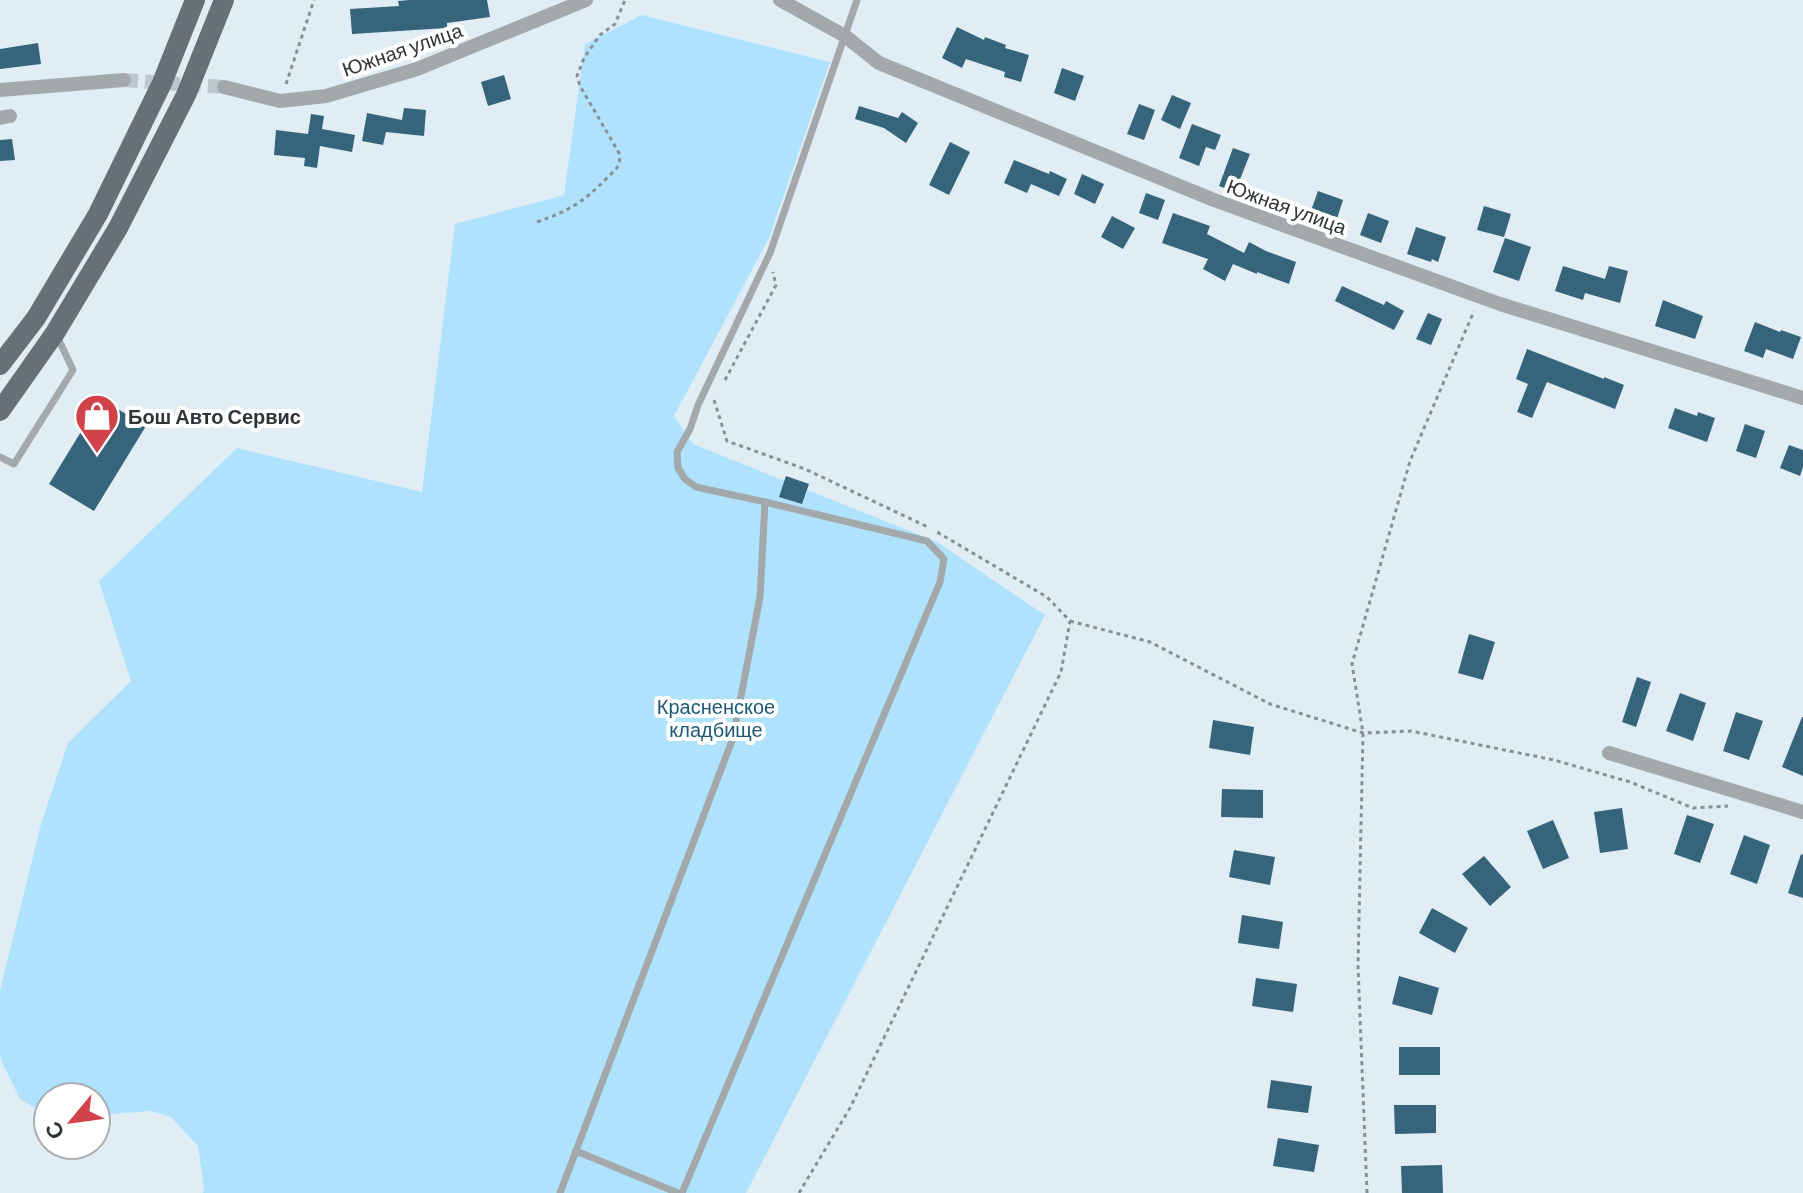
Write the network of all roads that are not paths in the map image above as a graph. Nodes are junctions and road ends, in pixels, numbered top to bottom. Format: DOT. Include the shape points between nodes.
graph roads {
  1 [pos="195,0"];
  2 [pos="224,0"];
  3 [pos="586,0"];
  4 [pos="780,0"];
  5 [pos="857,0"];
  6 [pos="845,36"];
  7 [pos="124,80"];
  8 [pos="224,87"];
  9 [pos="0,90"];
  10 [pos="55,333"];
  11 [pos="0,365"];
  12 [pos="1803,398"];
  13 [pos="0,411"];
  14 [pos="0,457"];
  15 [pos="765,502"];
  16 [pos="1609,753"];
  17 [pos="1803,812"];
  18 [pos="576,1151"];
  19 [pos="560,1193"];
  20 [pos="680,1193"];
  1 -- 11 [label="main road" via="162,83 98,214 36,318"];
  2 -- 10 [label="main road" via="186,95 118,228"];
  3 -- 8 [label="street, Южная улица" via="417,69 326,96 280,101"];
  4 -- 6 [label="street, Южная улица"];
  5 -- 6 [label="lane"];
  6 -- 12 [label="street, Южная улица" via="879,63 1214,200 1480,297"];
  6 -- 15 [label="lane" via="770,253 677,452 678,468 696,487"];
  7 -- 9 [label="street"];
  10 -- 13 [label="main road"];
  10 -- 14 [label="lane" via="73,370 14,464"];
  15 -- 18 [label="lane" via="760,597 733,738"];
  15 -- 20 [label="lane" via="927,541 944,559 940,582"];
  16 -- 17 [label="street"];
  18 -- 19 [label="lane"];
  18 -- 20 [label="lane"];
}
